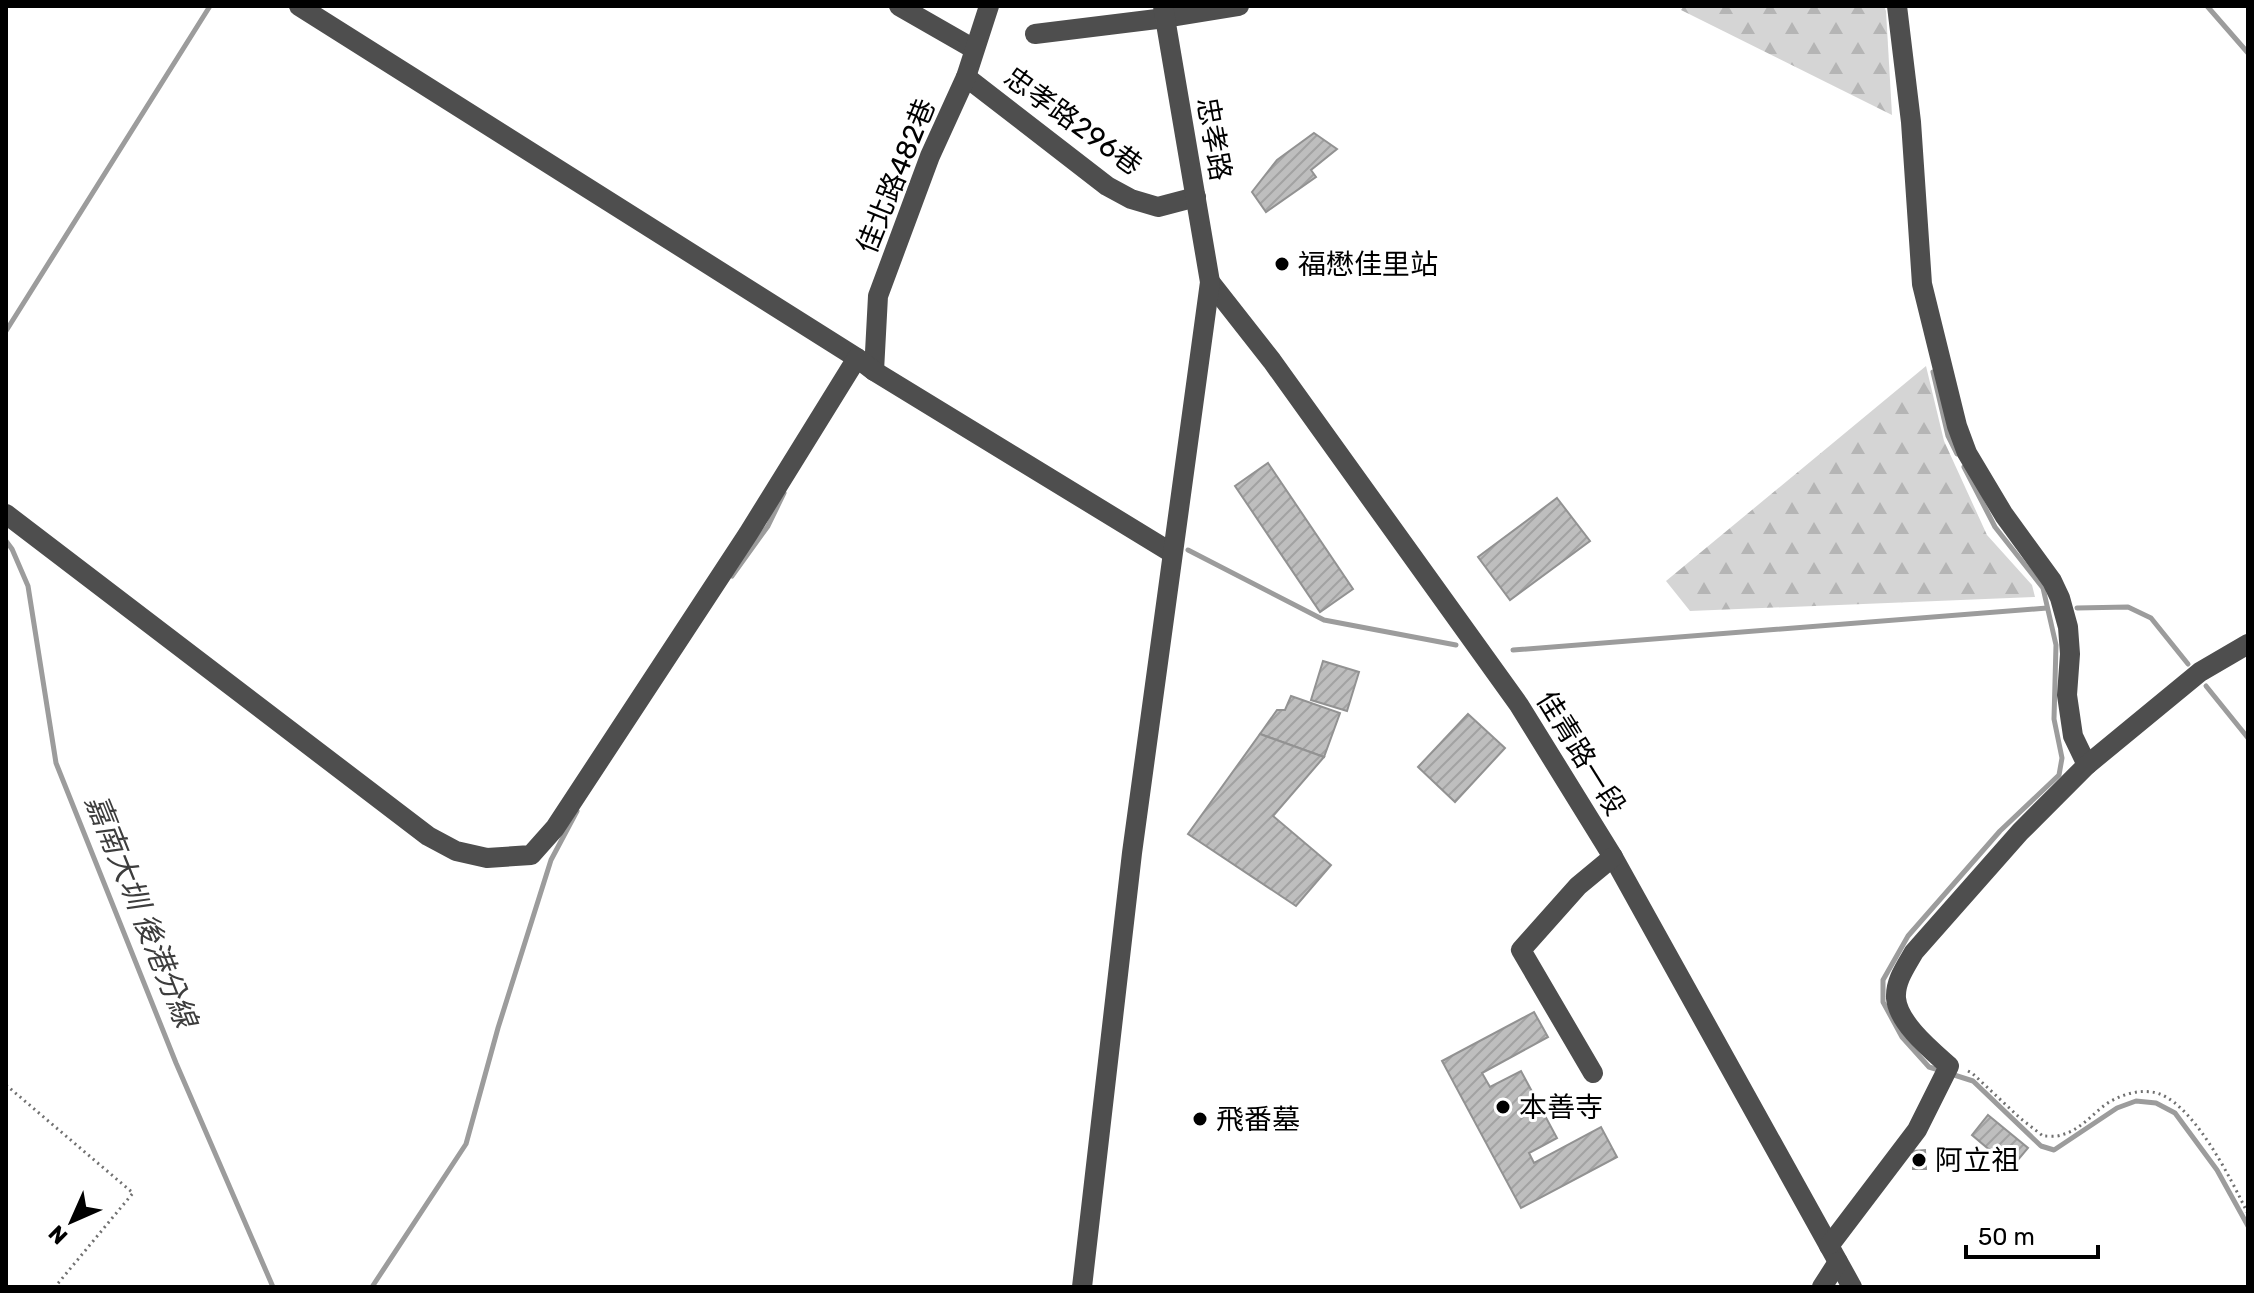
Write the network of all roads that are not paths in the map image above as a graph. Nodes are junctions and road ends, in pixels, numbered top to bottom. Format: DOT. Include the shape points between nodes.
graph roads {
  1 [pos="299,6"];
  2 [pos="899,6"];
  3 [pos="989,6"];
  4 [pos="1238,6"];
  5 [pos="1897,6"];
  6 [pos="1164,12"];
  7 [pos="1035,34"];
  8 [pos="974,49"];
  9 [pos="966,77"];
  10 [pos="1196,197"];
  11 [pos="1210,282"];
  12 [pos="857,358"];
  13 [pos="874,371"];
  14 [pos="6,514"];
  15 [pos="1172,553"];
  16 [pos="2248,644"];
  17 [pos="2087,765"];
  18 [pos="1613,857"];
  19 [pos="1593,1073"];
  20 [pos="1833,1254"];
  21 [pos="1082,1287"];
  22 [pos="1822,1287"];
  23 [pos="1852,1287"];
  1 -- 12 [label="street"];
  2 -- 8 [label="street"];
  3 -- 8 [label="street, 佳北路482巷"];
  4 -- 6 [label="street"];
  5 -- 17 [label="street" via="1922,284 1957,426 2004,515 2060,598 2068,627 2067,695 2073,736"];
  6 -- 7 [label="street"];
  6 -- 10 [label="street, 忠孝路"];
  8 -- 9 [label="street, 佳北路482巷"];
  9 -- 10 [label="street, 忠孝路296巷" via="1131,199 1158,207"];
  9 -- 13 [label="street, 佳北路482巷" via="878,296"];
  10 -- 11 [label="street, 忠孝路"];
  11 -- 15 [label="street"];
  11 -- 18 [label="street, 佳青路一段" via="1519,705"];
  12 -- 13 [label="street"];
  12 -- 14 [label="street" via="748,534 555,828 531,855 487,858 456,851 428,836"];
  13 -- 15 [label="street"];
  15 -- 21 [label="street"];
  16 -- 17 [label="street" via="2200,672"];
  17 -- 20 [label="street" via="2020,832 1900,974 1896,999 1907,1025 1945,1075 1917,1130"];
  18 -- 19 [label="street" via="1578,886 1521,950"];
  18 -- 20 [label="street, 佳青路一段"];
  20 -- 22 [label="street"];
  20 -- 23 [label="street, 佳青路一段"];
}
